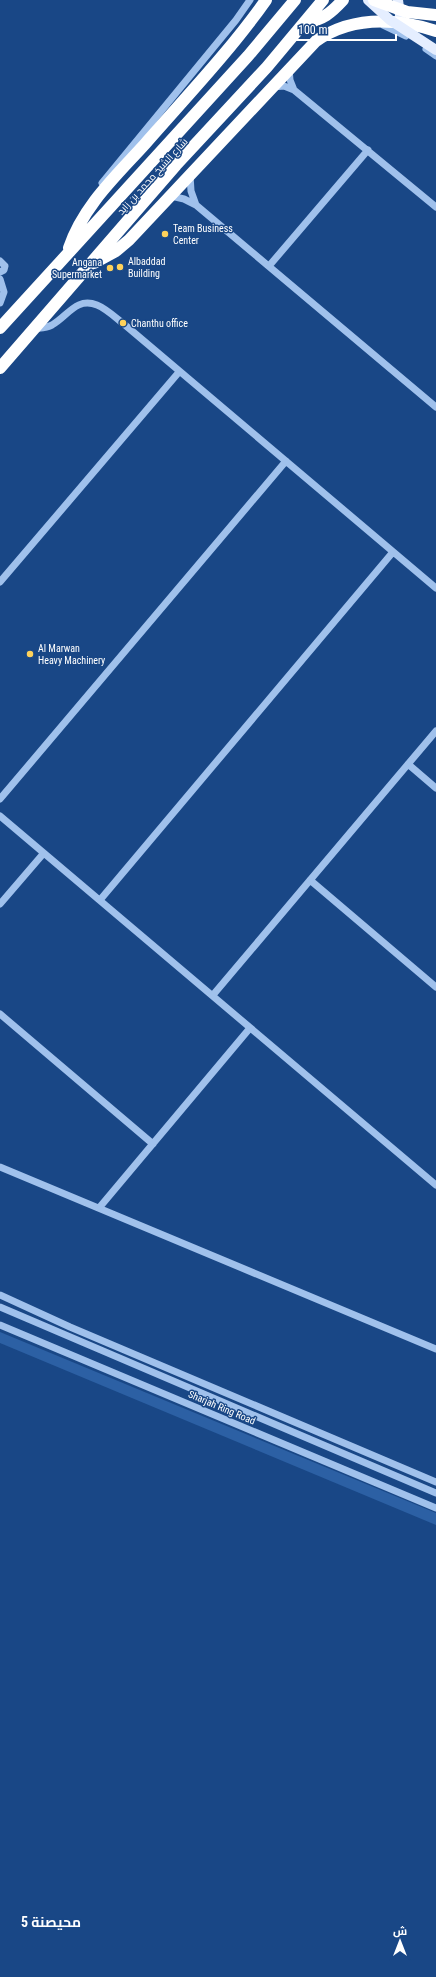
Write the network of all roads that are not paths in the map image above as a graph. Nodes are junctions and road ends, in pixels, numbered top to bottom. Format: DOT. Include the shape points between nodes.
graph roads {
  1 [pos="250,0"];
  2 [pos="266,0"];
  3 [pos="296,0"];
  4 [pos="323,0"];
  5 [pos="344,0"];
  6 [pos="368,0"];
  7 [pos="374,0"];
  8 [pos="398,0"];
  9 [pos="436,15"];
  10 [pos="304,22"];
  11 [pos="371,22"];
  12 [pos="402,23"];
  13 [pos="436,31"];
  14 [pos="436,50"];
  15 [pos="436,56"];
  16 [pos="289,69"];
  17 [pos="272,87"];
  18 [pos="294,90"];
  19 [pos="368,150"];
  20 [pos="190,175"];
  21 [pos="171,196"];
  22 [pos="93,202"];
  23 [pos="196,205"];
  24 [pos="436,206"];
  25 [pos="68,252"];
  26 [pos="0,261"];
  27 [pos="89,266"];
  28 [pos="269,266"];
  29 [pos="0,272"];
  30 [pos="0,279"];
  31 [pos="0,303"];
  32 [pos="0,328"];
  33 [pos="34,329"];
  34 [pos="0,368"];
  35 [pos="179,372"];
  36 [pos="436,407"];
  37 [pos="286,461"];
  38 [pos="393,552"];
  39 [pos="0,582"];
  40 [pos="436,588"];
  41 [pos="436,731"];
  42 [pos="408,764"];
  43 [pos="436,788"];
  44 [pos="0,799"];
  45 [pos="0,816"];
  46 [pos="43,854"];
  47 [pos="310,880"];
  48 [pos="100,900"];
  49 [pos="0,904"];
  50 [pos="436,986"];
  51 [pos="213,995"];
  52 [pos="0,1014"];
  53 [pos="250,1028"];
  54 [pos="153,1144"];
  55 [pos="0,1167"];
  56 [pos="436,1185"];
  57 [pos="99,1208"];
  58 [pos="0,1296"];
  59 [pos="0,1307"];
  60 [pos="0,1325"];
  61 [pos="436,1349"];
  62 [pos="436,1482"];
  63 [pos="436,1493"];
  64 [pos="436,1508"];
  1 -- 22 [label="street" via="102,182"];
  2 -- 22 [label="highway" via="182,102"];
  3 -- 25 [label="highway, شارع الشيخ محمد بن زايد"];
  4 -- 10 [label="highway, شارع الشيخ محمد بن زايد"];
  5 -- 10 [label="highway" via="321,19"];
  6 -- 14 [label="main road, bridge" via="390,20"];
  7 -- 9 [label="highway, bridge" via="408,12"];
  8 -- 12 [label="main road"];
  10 -- 27 [label="highway, شارع الشيخ محمد بن زايد"];
  11 -- 12 [label="highway"];
  11 -- 15 [label="street" via="400,32"];
  11 -- 16 [label="highway" via="349,25 325,35"];
  12 -- 13 [label="highway"];
  16 -- 17 [label="highway"];
  16 -- 18 [label="street"];
  17 -- 18 [label="street" via="284,86"];
  17 -- 20 [label="highway"];
  18 -- 19 [label="street"];
  19 -- 24 [label="street"];
  19 -- 28 [label="street"];
  20 -- 21 [label="highway"];
  20 -- 23 [label="street" via="191,191"];
  21 -- 23 [label="street"];
  21 -- 27 [label="highway" via="123,246"];
  22 -- 25 [label="highway" via="79,222"];
  23 -- 28 [label="street"];
  25 -- 32 [label="highway, شارع الشيخ محمد بن زايد"];
  26 -- 29 [label="street" via="5,267"];
  27 -- 33 [label="highway, شارع الشيخ محمد بن زايد"];
  28 -- 36 [label="street"];
  30 -- 31 [label="street" via="4,292"];
  33 -- 34 [label="highway, شارع الشيخ محمد بن زايد"];
  33 -- 35 [label="street" via="51,325 80,304 92,304 104,309 126,325"];
  35 -- 37 [label="street"];
  35 -- 39 [label="street"];
  37 -- 38 [label="street"];
  37 -- 44 [label="street"];
  38 -- 40 [label="street"];
  38 -- 48 [label="street"];
  41 -- 42 [label="street"];
  42 -- 43 [label="street"];
  42 -- 47 [label="street"];
  45 -- 46 [label="street"];
  46 -- 48 [label="street"];
  46 -- 49 [label="street"];
  47 -- 50 [label="street"];
  47 -- 51 [label="street"];
  48 -- 51 [label="street"];
  51 -- 53 [label="street"];
  52 -- 54 [label="street"];
  53 -- 54 [label="street"];
  53 -- 56 [label="street"];
  54 -- 57 [label="street"];
  55 -- 57 [label="street"];
  57 -- 61 [label="street"];
  58 -- 62 [label="street"];
  59 -- 63 [label="street"];
  60 -- 64 [label="street, Sharjah Ring Road"];
}
